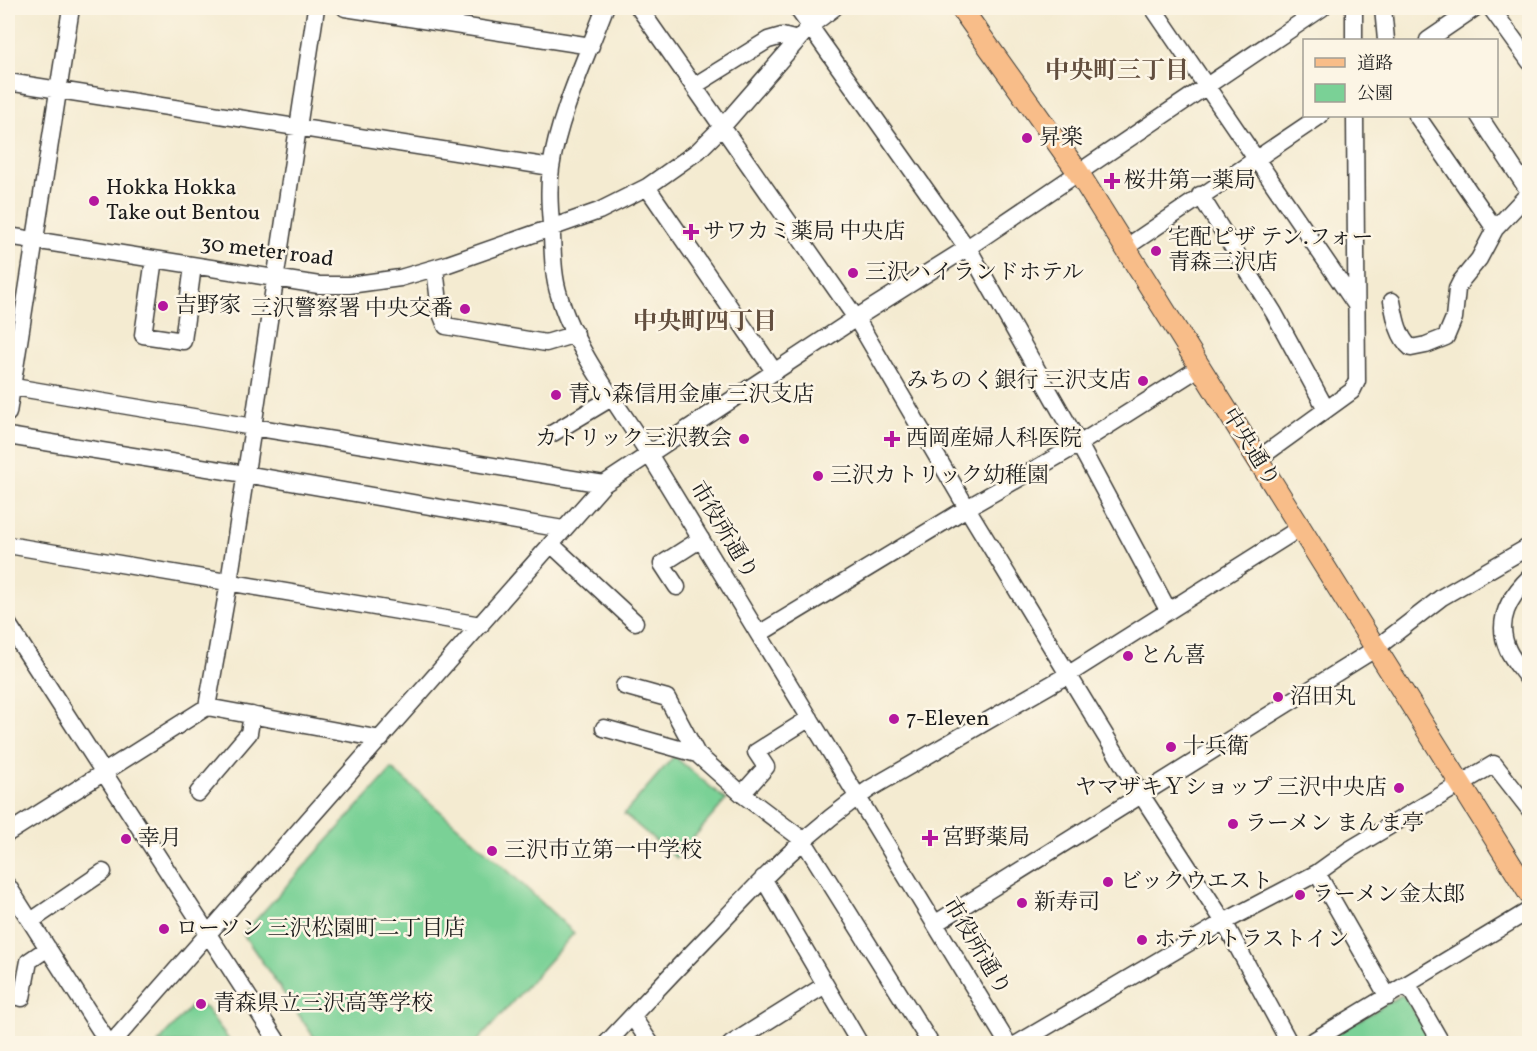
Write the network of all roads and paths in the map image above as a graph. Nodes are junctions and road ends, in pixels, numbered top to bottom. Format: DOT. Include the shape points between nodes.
graph roads {
  1 [pos="71,8"];
  2 [pos="316,8"];
  3 [pos="345,8"];
  4 [pos="605,8"];
  5 [pos="639,8"];
  6 [pos="797,8"];
  7 [pos="834,8"];
  8 [pos="961,8"];
  9 [pos="1153,8"];
  10 [pos="1322,8"];
  11 [pos="1354,8"];
  12 [pos="1383,8"];
  13 [pos="1475,8"];
  14 [pos="1491,8"];
  15 [pos="423,14"];
  16 [pos="810,26"];
  17 [pos="1354,39"];
  18 [pos="1386,39"];
  19 [pos="1429,39"];
  20 [pos="798,40"];
  21 [pos="591,46"];
  22 [pos="1530,62"];
  23 [pos="8,82"];
  24 [pos="694,86"];
  25 [pos="1206,86"];
  26 [pos="57,90"];
  27 [pos="1319,117"];
  28 [pos="1355,117"];
  29 [pos="1418,117"];
  30 [pos="1480,117"];
  31 [pos="723,126"];
  32 [pos="297,128"];
  33 [pos="1256,159"];
  34 [pos="551,167"];
  35 [pos="1078,172"];
  36 [pos="647,187"];
  37 [pos="1529,193"];
  38 [pos="1200,195"];
  39 [pos="551,228"];
  40 [pos="1495,229"];
  41 [pos="8,236"];
  42 [pos="35,241"];
  43 [pos="967,248"];
  44 [pos="1125,248"];
  45 [pos="154,259"];
  46 [pos="193,266"];
  47 [pos="435,268"];
  48 [pos="275,279"];
  49 [pos="1392,301"];
  50 [pos="1356,305"];
  51 [pos="856,318"];
  52 [pos="576,334"];
  53 [pos="1199,368"];
  54 [pos="774,372"];
  55 [pos="10,386"];
  56 [pos="613,397"];
  57 [pos="1326,409"];
  58 [pos="8,413"];
  59 [pos="253,427"];
  60 [pos="554,433"];
  61 [pos="8,436"];
  62 [pos="1079,444"];
  63 [pos="650,454"];
  64 [pos="1258,459"];
  65 [pos="245,474"];
  66 [pos="604,484"];
  67 [pos="967,508"];
  68 [pos="1300,528"];
  69 [pos="563,529"];
  70 [pos="701,538"];
  71 [pos="551,544"];
  72 [pos="8,545"];
  73 [pos="1530,546"];
  74 [pos="1530,577"];
  75 [pos="229,582"];
  76 [pos="677,587"];
  77 [pos="1168,610"];
  78 [pos="635,622"];
  79 [pos="8,624"];
  80 [pos="481,625"];
  81 [pos="759,634"];
  82 [pos="1375,650"];
  83 [pos="1069,674"];
  84 [pos="1530,682"];
  85 [pos="624,686"];
  86 [pos="207,707"];
  87 [pos="252,715"];
  88 [pos="810,718"];
  89 [pos="604,728"];
  90 [pos="381,739"];
  91 [pos="697,754"];
  92 [pos="104,771"];
  93 [pos="1458,784"];
  94 [pos="198,793"];
  95 [pos="742,794"];
  96 [pos="1142,796"];
  97 [pos="858,797"];
  98 [pos="1530,810"];
  99 [pos="8,833"];
  100 [pos="803,840"];
  101 [pos="103,872"];
  102 [pos="1317,873"];
  103 [pos="763,878"];
  104 [pos="8,886"];
  105 [pos="1530,895"];
  106 [pos="1530,910"];
  107 [pos="31,921"];
  108 [pos="1224,922"];
  109 [pos="936,923"];
  110 [pos="209,933"];
  111 [pos="48,948"];
  112 [pos="825,985"];
  113 [pos="1408,985"];
  114 [pos="8,995"];
  115 [pos="1388,997"];
  116 [pos="632,1016"];
  117 [pos="110,1044"];
  118 [pos="279,1044"];
  119 [pos="606,1044"];
  120 [pos="651,1044"];
  121 [pos="731,1044"];
  122 [pos="860,1044"];
  123 [pos="931,1044"];
  124 [pos="1008,1044"];
  125 [pos="1017,1044"];
  126 [pos="1290,1044"];
  127 [pos="1308,1044"];
  128 [pos="1442,1044"];
  1 -- 26 [label="street"];
  2 -- 32 [label="street"];
  3 -- 15 [label="street"];
  4 -- 21 [label="street, 市役所通り"];
  5 -- 24 [label="street"];
  6 -- 16 [label="street"];
  7 -- 16 [label="street, 30 meter road"];
  8 -- 35 [label="main road, 中央通り"];
  9 -- 25 [label="street"];
  10 -- 25 [label="street"];
  11 -- 17 [label="street"];
  12 -- 18 [label="street"];
  13 -- 19 [label="street"];
  14 -- 22 [label="street"];
  15 -- 21 [label="street"];
  16 -- 20 [label="street, 30 meter road"];
  16 -- 43 [label="street"];
  20 -- 24 [label="street" via="782,36 768,40"];
  20 -- 31 [label="street, 30 meter road"];
  21 -- 34 [label="street, 市役所通り" via="561,126"];
  23 -- 26 [label="street"];
  24 -- 31 [label="street"];
  25 -- 33 [label="street"];
  25 -- 35 [label="street"];
  26 -- 32 [label="street"];
  26 -- 42 [label="street"];
  27 -- 33 [label="street"];
  28 -- 50 [label="street"];
  29 -- 40 [label="street"];
  30 -- 37 [label="street"];
  31 -- 36 [label="street, 30 meter road" via="698,151"];
  31 -- 51 [label="street"];
  32 -- 34 [label="street"];
  32 -- 48 [label="street"];
  33 -- 38 [label="street"];
  33 -- 50 [label="street"];
  34 -- 39 [label="street, 市役所通り"];
  35 -- 43 [label="street"];
  35 -- 44 [label="main road, 中央通り"];
  36 -- 39 [label="street, 30 meter road" via="599,211"];
  36 -- 54 [label="street"];
  37 -- 40 [label="street"];
  38 -- 44 [label="street"];
  38 -- 57 [label="street" via="1274,313"];
  39 -- 47 [label="street, 30 meter road"];
  39 -- 52 [label="street, 市役所通り" via="559,295"];
  40 -- 49 [label="street" via="1457,289 1446,337 1411,348 1396,322"];
  41 -- 42 [label="street, 30 meter road"];
  42 -- 45 [label="street, 30 meter road"];
  42 -- 55 [label="street"];
  43 -- 51 [label="street"];
  43 -- 62 [label="street"];
  44 -- 53 [label="main road, 中央通り"];
  45 -- 46 [label="street, 30 meter road"];
  45 -- 46 [label="street" via="143,335 183,341"];
  46 -- 48 [label="street, 30 meter road"];
  47 -- 48 [label="street, 30 meter road" via="400,278 349,285"];
  47 -- 52 [label="street" via="440,311 446,326 546,343"];
  48 -- 59 [label="street"];
  50 -- 57 [label="street" via="1357,381 1352,391"];
  51 -- 54 [label="street"];
  51 -- 67 [label="street"];
  52 -- 56 [label="street, 市役所通り"];
  53 -- 62 [label="street"];
  53 -- 64 [label="main road, 中央通り"];
  54 -- 63 [label="street"];
  55 -- 58 [label="street"];
  55 -- 59 [label="street"];
  56 -- 60 [label="street"];
  56 -- 63 [label="street, 市役所通り"];
  57 -- 64 [label="street"];
  59 -- 65 [label="street"];
  59 -- 66 [label="street"];
  61 -- 65 [label="street"];
  62 -- 67 [label="street"];
  62 -- 77 [label="street"];
  63 -- 66 [label="street"];
  63 -- 70 [label="street, 市役所通り"];
  64 -- 68 [label="main road, 中央通り"];
  65 -- 69 [label="street"];
  65 -- 75 [label="street"];
  66 -- 69 [label="street"];
  67 -- 81 [label="street"];
  67 -- 83 [label="street"];
  68 -- 77 [label="street"];
  68 -- 82 [label="main road, 中央通り"];
  69 -- 71 [label="street"];
  70 -- 76 [label="street" via="662,564"];
  70 -- 81 [label="street, 市役所通り"];
  71 -- 78 [label="street"];
  71 -- 80 [label="street"];
  72 -- 75 [label="street"];
  73 -- 82 [label="street" via="1442,597"];
  74 -- 84 [label="street" via="1514,592 1504,612 1503,631 1508,650"];
  75 -- 80 [label="street"];
  75 -- 86 [label="street"];
  77 -- 83 [label="street"];
  79 -- 92 [label="street"];
  80 -- 90 [label="street"];
  81 -- 88 [label="street, 市役所通り"];
  82 -- 93 [label="main road, 中央通り"];
  82 -- 96 [label="street"];
  83 -- 96 [label="street"];
  83 -- 97 [label="street"];
  85 -- 91 [label="street" via="667,698"];
  86 -- 87 [label="street"];
  86 -- 92 [label="street"];
  87 -- 90 [label="street"];
  87 -- 94 [label="street" via="249,733"];
  88 -- 95 [label="street" via="756,752 766,767"];
  88 -- 97 [label="street, 市役所通り"];
  89 -- 91 [label="street"];
  90 -- 110 [label="street"];
  91 -- 95 [label="street"];
  92 -- 99 [label="street"];
  92 -- 110 [label="street"];
  93 -- 98 [label="street" via="1494,764"];
  93 -- 102 [label="street"];
  93 -- 105 [label="main road, 中央通り"];
  95 -- 100 [label="street"];
  96 -- 108 [label="street"];
  96 -- 109 [label="street"];
  97 -- 100 [label="street"];
  97 -- 109 [label="street, 市役所通り"];
  100 -- 103 [label="street"];
  100 -- 123 [label="street"];
  101 -- 107 [label="street"];
  102 -- 108 [label="street"];
  102 -- 115 [label="street"];
  103 -- 112 [label="street"];
  103 -- 116 [label="street"];
  104 -- 107 [label="street"];
  106 -- 113 [label="street"];
  107 -- 111 [label="street"];
  108 -- 125 [label="street"];
  108 -- 126 [label="street"];
  109 -- 124 [label="street, 市役所通り"];
  110 -- 117 [label="street"];
  110 -- 118 [label="street"];
  111 -- 114 [label="street" via="29,961 22,998"];
  111 -- 117 [label="street"];
  112 -- 121 [label="street"];
  112 -- 122 [label="street"];
  113 -- 115 [label="street"];
  113 -- 128 [label="street"];
  115 -- 127 [label="street"];
  116 -- 119 [label="street"];
  116 -- 120 [label="street"];
}
